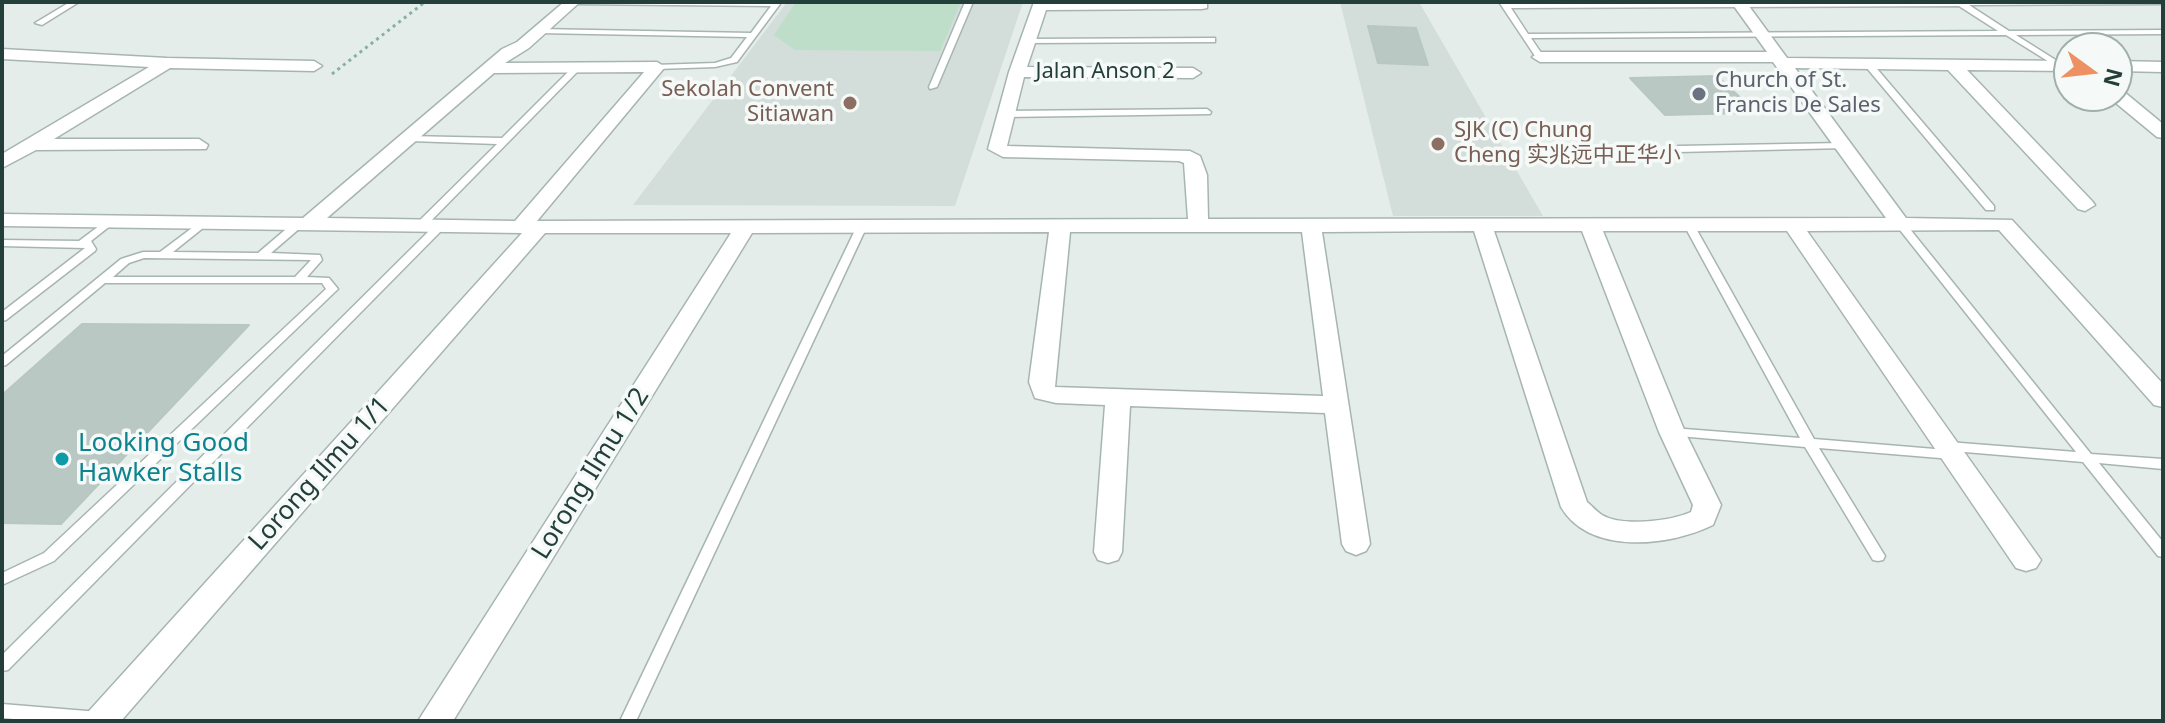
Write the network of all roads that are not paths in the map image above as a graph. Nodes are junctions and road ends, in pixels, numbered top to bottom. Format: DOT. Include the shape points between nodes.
graph roads {
  1 [pos="75,2"];
  2 [pos="549,2"];
  3 [pos="573,2"];
  4 [pos="969,2"];
  5 [pos="2163,2"];
  6 [pos="733,3"];
  7 [pos="1040,4"];
  8 [pos="1505,4"];
  9 [pos="1740,4"];
  10 [pos="1962,4"];
  11 [pos="1202,5"];
  12 [pos="39,23"];
  13 [pos="539,31"];
  14 [pos="2163,32"];
  15 [pos="2008,34"];
  16 [pos="753,35"];
  17 [pos="1526,36"];
  18 [pos="1763,36"];
  19 [pos="1212,40"];
  20 [pos="1028,41"];
  21 [pos="508,52"];
  22 [pos="2,54"];
  23 [pos="30,54"];
  24 [pos="1540,57"];
  25 [pos="1780,60"];
  26 [pos="2053,60"];
  27 [pos="167,63"];
  28 [pos="1869,65"];
  29 [pos="1953,65"];
  30 [pos="314,66"];
  31 [pos="2053,66"];
  32 [pos="2133,66"];
  33 [pos="657,67"];
  34 [pos="2163,67"];
  35 [pos="2,68"];
  36 [pos="490,68"];
  37 [pos="577,68"];
  38 [pos="1017,72"];
  39 [pos="1193,73"];
  40 [pos="933,87"];
  41 [pos="2133,108"];
  42 [pos="1207,112"];
  43 [pos="1005,114"];
  44 [pos="2163,133"];
  45 [pos="410,138"];
  46 [pos="504,141"];
  47 [pos="33,144"];
  48 [pos="199,145"];
  49 [pos="1842,146"];
  50 [pos="1678,149"];
  51 [pos="2,162"];
  52 [pos="2085,205"];
  53 [pos="1990,208"];
  54 [pos="2,220"];
  55 [pos="111,220"];
  56 [pos="204,222"];
  57 [pos="1311,225"];
  58 [pos="1482,225"];
  59 [pos="1590,225"];
  60 [pos="1689,225"];
  61 [pos="1793,225"];
  62 [pos="1901,225"];
  63 [pos="301,226"];
  64 [pos="746,226"];
  65 [pos="862,226"];
  66 [pos="1060,226"];
  67 [pos="1198,226"];
  68 [pos="429,227"];
  69 [pos="530,227"];
  70 [pos="2,243"];
  71 [pos="81,244"];
  72 [pos="163,255"];
  73 [pos="261,256"];
  74 [pos="102,280"];
  75 [pos="298,280"];
  76 [pos="2,318"];
  77 [pos="2,362"];
  78 [pos="1118,398"];
  79 [pos="2163,399"];
  80 [pos="1337,405"];
  81 [pos="1672,432"];
  82 [pos="1810,444"];
  83 [pos="1951,451"];
  84 [pos="2088,458"];
  85 [pos="2163,464"];
  86 [pos="1356,544"];
  87 [pos="1108,552"];
  88 [pos="2163,552"];
  89 [pos="1878,556"];
  90 [pos="2026,560"];
  91 [pos="2,579"];
  92 [pos="2,665"];
  93 [pos="2,711"];
  94 [pos="102,720"];
  95 [pos="435,721"];
  96 [pos="628,721"];
  1 -- 12 [label="lane"];
  2 -- 21 [label="street" via="505,45"];
  3 -- 6 [label="lane"];
  3 -- 13 [label="street"];
  4 -- 40 [label="lane"];
  5 -- 10 [label="lane"];
  6 -- 16 [label="lane" via="776,4"];
  7 -- 11 [label="street"];
  7 -- 20 [label="street"];
  8 -- 9 [label="lane"];
  8 -- 17 [label="lane"];
  9 -- 10 [label="lane"];
  9 -- 18 [label="street"];
  10 -- 15 [label="lane"];
  13 -- 16 [label="lane"];
  13 -- 21 [label="street"];
  14 -- 15 [label="lane"];
  15 -- 18 [label="lane"];
  15 -- 26 [label="lane"];
  16 -- 33 [label="lane" via="727,64"];
  17 -- 18 [label="lane"];
  17 -- 24 [label="lane"];
  18 -- 25 [label="street"];
  19 -- 20 [label="lane"];
  20 -- 38 [label="street"];
  21 -- 36 [label="street"];
  22 -- 23 [label="street"];
  23 -- 27 [label="street"];
  23 -- 35 [label="street"];
  24 -- 25 [label="street"];
  25 -- 28 [label="street"];
  25 -- 49 [label="street"];
  27 -- 30 [label="street"];
  27 -- 47 [label="street"];
  28 -- 29 [label="street"];
  28 -- 53 [label="lane"];
  29 -- 31 [label="street"];
  29 -- 52 [label="street"];
  32 -- 34 [label="street"];
  33 -- 37 [label="street"];
  33 -- 69 [label="street, Lorong Ilmu 1/1"];
  36 -- 37 [label="street"];
  36 -- 45 [label="street"];
  37 -- 46 [label="lane"];
  38 -- 39 [label="street, Jalan Anson 2"];
  38 -- 43 [label="street"];
  41 -- 44 [label="street"];
  42 -- 43 [label="lane"];
  43 -- 67 [label="street" via="996,146 1003,151 1165,153 1193,160"];
  45 -- 46 [label="lane"];
  45 -- 63 [label="street"];
  46 -- 68 [label="lane"];
  47 -- 48 [label="street"];
  47 -- 51 [label="street"];
  49 -- 50 [label="lane"];
  49 -- 62 [label="street"];
  54 -- 55 [label="street"];
  55 -- 56 [label="street"];
  55 -- 71 [label="lane"];
  56 -- 63 [label="street"];
  56 -- 72 [label="lane"];
  57 -- 58 [label="street"];
  57 -- 67 [label="street"];
  57 -- 80 [label="street"];
  58 -- 59 [label="street"];
  58 -- 81 [label="street" via="1575,507 1595,525 1634,532 1682,528 1703,518 1707,505"];
  59 -- 60 [label="street"];
  59 -- 81 [label="street"];
  60 -- 61 [label="street"];
  60 -- 82 [label="lane"];
  61 -- 62 [label="street"];
  61 -- 83 [label="street"];
  62 -- 79 [label="street" via="2005,224"];
  62 -- 84 [label="lane"];
  63 -- 68 [label="street"];
  63 -- 73 [label="lane"];
  64 -- 65 [label="street"];
  64 -- 69 [label="street"];
  64 -- 95 [label="street, Lorong Ilmu 1/2"];
  65 -- 66 [label="street"];
  65 -- 96 [label="lane"];
  66 -- 67 [label="street"];
  66 -- 78 [label="street" via="1041,386 1056,395"];
  68 -- 69 [label="street"];
  68 -- 92 [label="lane"];
  69 -- 94 [label="street, Lorong Ilmu 1/1"];
  70 -- 71 [label="lane"];
  71 -- 76 [label="lane" via="91,249"];
  72 -- 73 [label="lane"];
  72 -- 74 [label="lane" via="125,261"];
  73 -- 75 [label="lane" via="316,257"];
  74 -- 75 [label="lane"];
  74 -- 77 [label="lane"];
  75 -- 91 [label="lane" via="325,280 332,289 49,557"];
  78 -- 80 [label="street"];
  78 -- 87 [label="street"];
  80 -- 86 [label="street"];
  81 -- 82 [label="lane"];
  82 -- 83 [label="lane"];
  82 -- 89 [label="lane"];
  83 -- 84 [label="lane"];
  83 -- 90 [label="street"];
  84 -- 85 [label="lane"];
  84 -- 88 [label="lane"];
  93 -- 94 [label="lane"];
}
